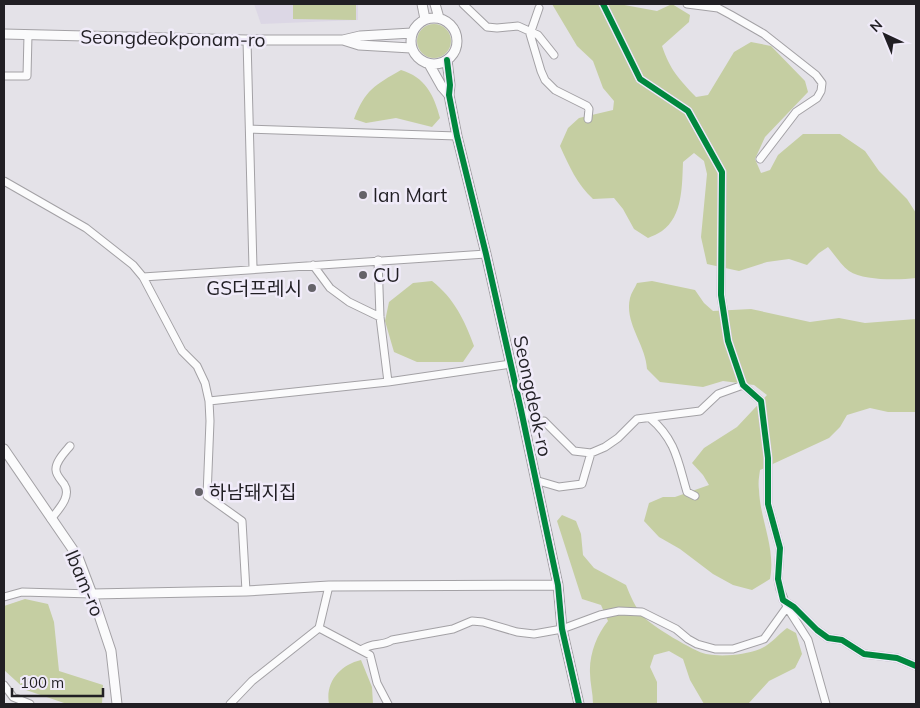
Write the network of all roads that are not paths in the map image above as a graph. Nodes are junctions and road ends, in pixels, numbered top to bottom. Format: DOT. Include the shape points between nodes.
graph roads {
  1 [pos="422,4"];
  2 [pos="435,4"];
  3 [pos="463,4"];
  4 [pos="604,4"];
  5 [pos="687,4"];
  6 [pos="539,8"];
  7 [pos="439,18"];
  8 [pos="426,19"];
  9 [pos="530,31"];
  10 [pos="412,33"];
  11 [pos="4,34"];
  12 [pos="28,34"];
  13 [pos="247,40"];
  14 [pos="343,40"];
  15 [pos="411,48"];
  16 [pos="554,55"];
  17 [pos="447,60"];
  18 [pos="429,64"];
  19 [pos="4,76"];
  20 [pos="448,95"];
  21 [pos="588,118"];
  22 [pos="250,129"];
  23 [pos="457,136"];
  24 [pos="760,160"];
  25 [pos="4,181"];
  26 [pos="486,254"];
  27 [pos="378,260"];
  28 [pos="313,265"];
  29 [pos="253,268"];
  30 [pos="143,277"];
  31 [pos="380,317"];
  32 [pos="511,364"];
  33 [pos="388,382"];
  34 [pos="743,385"];
  35 [pos="209,401"];
  36 [pos="521,410"];
  37 [pos="650,418"];
  38 [pos="70,446"];
  39 [pos="4,449"];
  40 [pos="591,453"];
  41 [pos="535,480"];
  42 [pos="695,496"];
  43 [pos="51,518"];
  44 [pos="558,585"];
  45 [pos="329,586"];
  46 [pos="246,591"];
  47 [pos="92,594"];
  48 [pos="4,597"];
  49 [pos="783,600"];
  50 [pos="787,607"];
  51 [pos="319,628"];
  52 [pos="562,629"];
  53 [pos="361,650"];
  54 [pos="916,666"];
  55 [pos="4,685"];
  56 [pos="30,704"];
  57 [pos="117,704"];
  58 [pos="230,704"];
  59 [pos="388,704"];
  60 [pos="579,704"];
  61 [pos="826,704"];
  1 -- 8 [label="street"];
  2 -- 7 [label="street"];
  3 -- 9 [label="street" via="487,27 518,26"];
  4 -- 34 [label="street" via="640,79 688,111 722,172 722,295 728,341"];
  5 -- 24 [label="street" via="718,8 764,34 822,83 817,98 796,112"];
  6 -- 9 [label="street"];
  7 -- 8 [label="street"];
  7 -- 17 [label="street" via="448,21 457,36 457,45"];
  8 -- 10 [label="street" via="417,24"];
  9 -- 16 [label="street" via="542,38"];
  9 -- 21 [label="street" via="545,80 555,90 587,106"];
  10 -- 14 [label="street"];
  10 -- 15 [label="street"];
  11 -- 12 [label="street, Seongdeokponam-ro"];
  12 -- 13 [label="street, Seongdeokponam-ro"];
  12 -- 19 [label="street" via="27,76"];
  13 -- 14 [label="street, Seongdeokponam-ro"];
  13 -- 22 [label="street"];
  14 -- 15 [label="street" via="359,45"];
  15 -- 18 [label="street" via="415,55"];
  17 -- 18 [label="street"];
  17 -- 20 [label="street"];
  18 -- 20 [label="street"];
  20 -- 23 [label="street, Seongdeok-ro"];
  22 -- 23 [label="street"];
  22 -- 29 [label="street"];
  23 -- 26 [label="street, Seongdeok-ro"];
  25 -- 30 [label="street" via="86,228 133,265"];
  26 -- 27 [label="street"];
  26 -- 32 [label="street, Seongdeok-ro"];
  27 -- 28 [label="street"];
  27 -- 31 [label="street"];
  28 -- 29 [label="street"];
  28 -- 31 [label="street" via="330,288 349,302"];
  29 -- 30 [label="street"];
  30 -- 35 [label="street" via="182,351 197,366"];
  31 -- 33 [label="street"];
  32 -- 33 [label="street, Seongdeok-ro"];
  32 -- 36 [label="street, Seongdeok-ro"];
  33 -- 35 [label="street, Seongdeok-ro"];
  34 -- 37 [label="street" via="718,394 700,411"];
  34 -- 49 [label="street" via="761,401 768,458 768,504 780,548 778,579"];
  35 -- 46 [label="street" via="207,496 242,521"];
  36 -- 40 [label="street" via="539,422 544,421 574,451"];
  36 -- 41 [label="street, Seongdeok-ro"];
  37 -- 40 [label="street" via="637,419 618,438"];
  37 -- 42 [label="street" via="672,443 687,492"];
  38 -- 43 [label="street" via="56,465 66,487 65,498"];
  39 -- 43 [label="street, Ibam-ro"];
  40 -- 41 [label="street" via="582,484 560,487"];
  41 -- 44 [label="street, Seongdeok-ro"];
  43 -- 47 [label="street, Ibam-ro" via="78,557"];
  44 -- 45 [label="street"];
  44 -- 52 [label="street, Seongdeok-ro"];
  45 -- 46 [label="street"];
  45 -- 51 [label="street"];
  46 -- 47 [label="street"];
  47 -- 48 [label="street" via="22,592"];
  47 -- 57 [label="street, Ibam-ro" via="111,651"];
  49 -- 50 [label="street"];
  49 -- 54 [label="street" via="794,606 828,638 842,640 864,654 897,658"];
  50 -- 52 [label="street" via="764,639 732,650 697,644 676,628 642,612 600,614"];
  50 -- 61 [label="street" via="808,640"];
  51 -- 53 [label="street"];
  51 -- 58 [label="street" via="252,681"];
  52 -- 53 [label="street" via="534,634 472,621 453,629 392,640 386,644 369,644"];
  52 -- 60 [label="street, Seongdeok-ro"];
  53 -- 59 [label="street" via="370,654"];
  55 -- 56 [label="street" via="13,697"];
}
